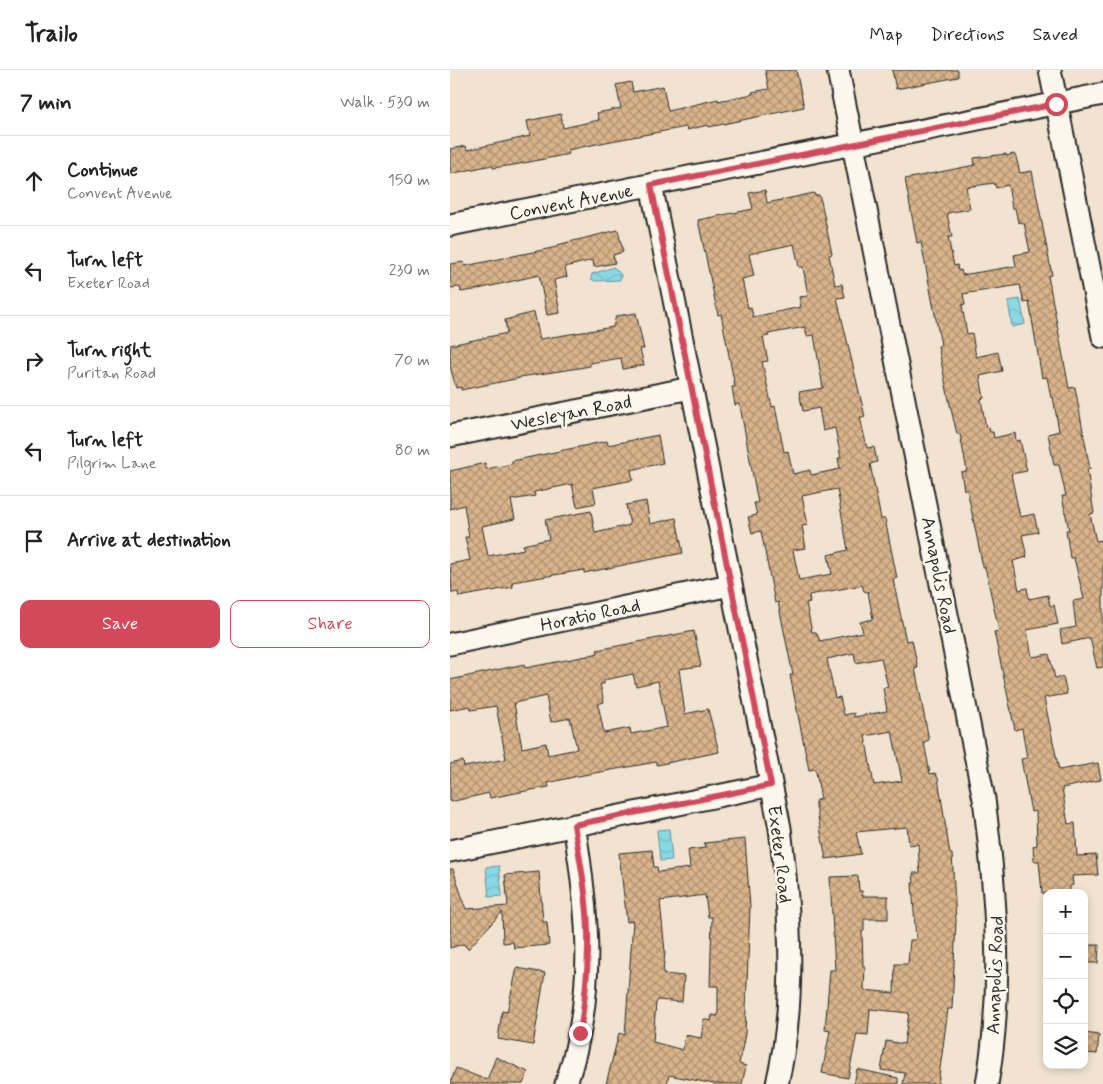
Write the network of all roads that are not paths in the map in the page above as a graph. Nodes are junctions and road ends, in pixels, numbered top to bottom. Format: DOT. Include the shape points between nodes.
graph roads {
  1 [pos="838,70"];
  2 [pos="1050,70"];
  3 [pos="1103,94"];
  4 [pos="1056,104"];
  5 [pos="854,144"];
  6 [pos="651,185"];
  7 [pos="450,225"];
  8 [pos="1103,337"];
  9 [pos="692,388"];
  10 [pos="450,436"];
  11 [pos="730,585"];
  12 [pos="450,644"];
  13 [pos="771,785"];
  14 [pos="574,825"];
  15 [pos="450,850"];
  16 [pos="566,1084"];
  17 [pos="777,1084"];
  18 [pos="987,1084"];
  1 -- 5 [label="street, Annapolis Road"];
  2 -- 4 [label="street"];
  3 -- 4 [label="street, Convent Avenue"];
  4 -- 5 [label="street, Convent Avenue"];
  4 -- 8 [label="street"];
  5 -- 6 [label="street, Convent Avenue"];
  5 -- 18 [label="street, Annapolis Road" via="984,799 996,887 998,982"];
  6 -- 7 [label="street, Convent Avenue"];
  6 -- 9 [label="street, Exeter Road"];
  9 -- 10 [label="street, Wesleyan Road"];
  9 -- 11 [label="street, Exeter Road"];
  11 -- 12 [label="street, Horatio Road"];
  11 -- 13 [label="street, Exeter Road"];
  13 -- 14 [label="street"];
  13 -- 17 [label="street, Exeter Road" via="780,828 788,898 791,966 788,1015"];
  14 -- 15 [label="street"];
  14 -- 16 [label="street" via="588,930 586,989 580,1033"];
}
